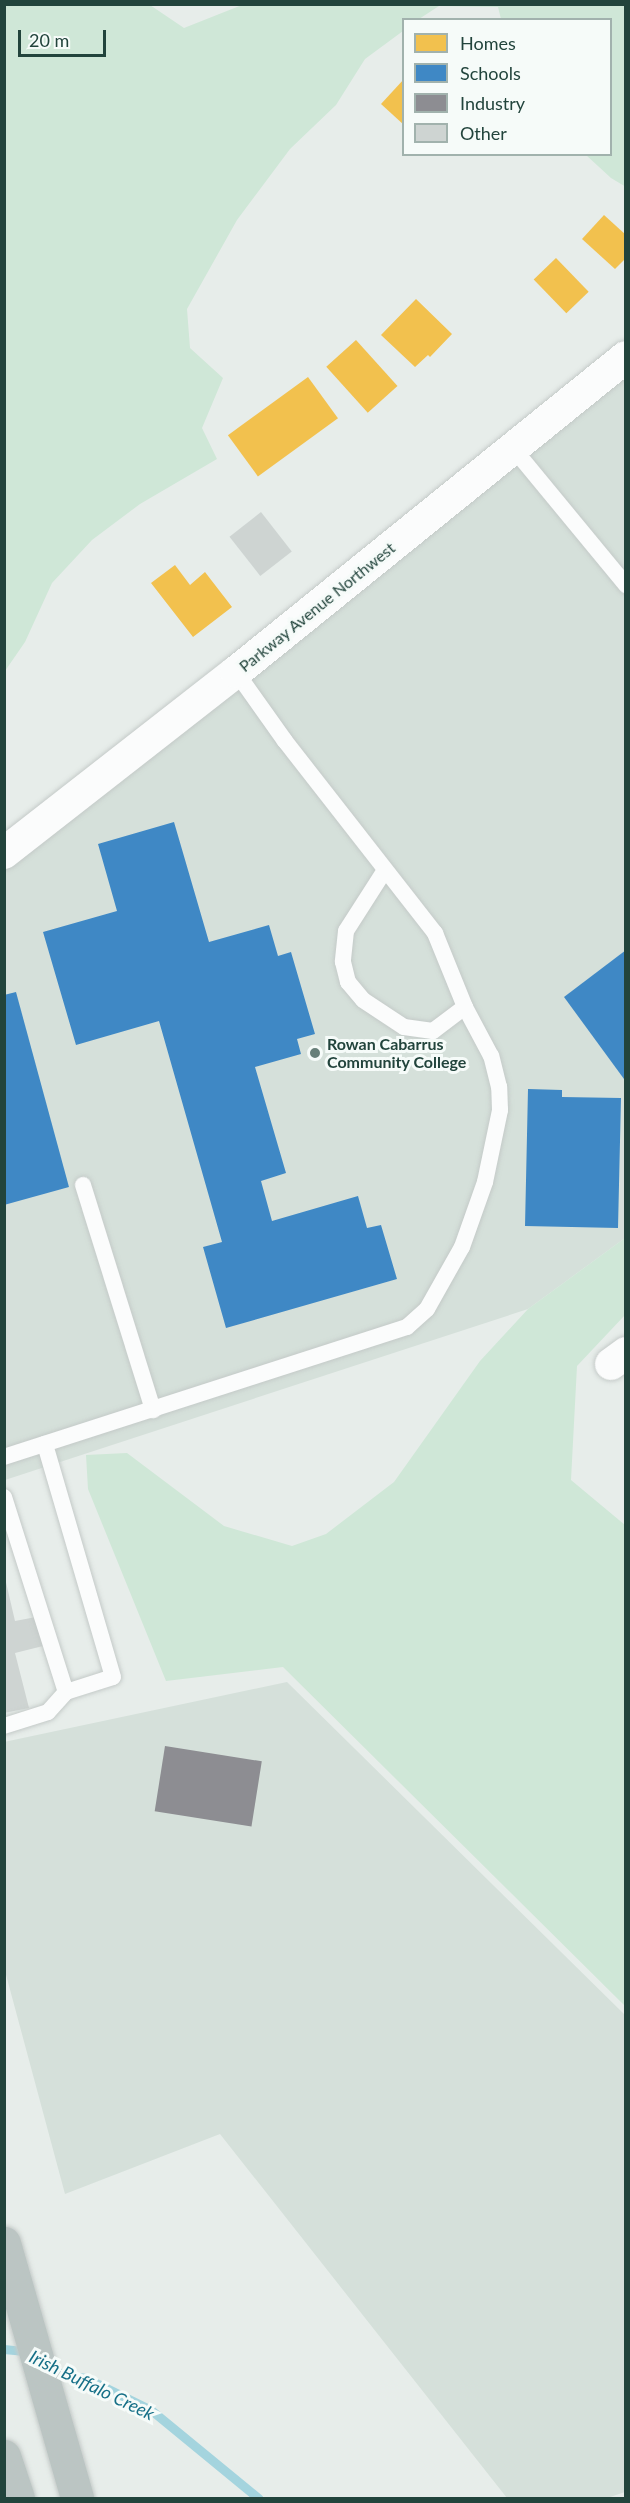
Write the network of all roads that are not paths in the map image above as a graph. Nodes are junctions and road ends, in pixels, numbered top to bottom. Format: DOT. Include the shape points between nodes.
graph roads {
  1 [pos="626,357"];
  2 [pos="513,448"];
  3 [pos="626,585"];
  4 [pos="236,672"];
  5 [pos="4,853"];
  6 [pos="385,870"];
  7 [pos="465,1007"];
  8 [pos="83,1185"];
  9 [pos="153,1410"];
  10 [pos="45,1444"];
  11 [pos="4,1457"];
  12 [pos="4,1497"];
  13 [pos="9,1525"];
  14 [pos="66,1692"];
  15 [pos="4,1726"];
  16 [pos="4,2243"];
  17 [pos="4,2456"];
  18 [pos="18,2499"];
  19 [pos="77,2499"];
  1 -- 2 [label="street, Parkway Avenue Northwest"];
  2 -- 3 [label="lane"];
  2 -- 4 [label="street, Parkway Avenue Northwest"];
  4 -- 5 [label="street, Parkway Avenue Northwest"];
  4 -- 6 [label="lane"];
  6 -- 7 [label="lane" via="435,933"];
  6 -- 7 [label="lane" via="346,931 343,962 348,982 363,999 404,1027 433,1031"];
  7 -- 9 [label="lane" via="491,1056 500,1110 485,1182 462,1247 427,1309 407,1327"];
  8 -- 9 [label="lane"];
  9 -- 10 [label="lane"];
  10 -- 11 [label="lane"];
  10 -- 14 [label="lane" via="113,1677"];
  12 -- 13 [label="lane"];
  13 -- 14 [label="lane"];
  14 -- 15 [label="lane" via="48,1712"];
  16 -- 19 [label="highway"];
  17 -- 18 [label="highway"];
}
